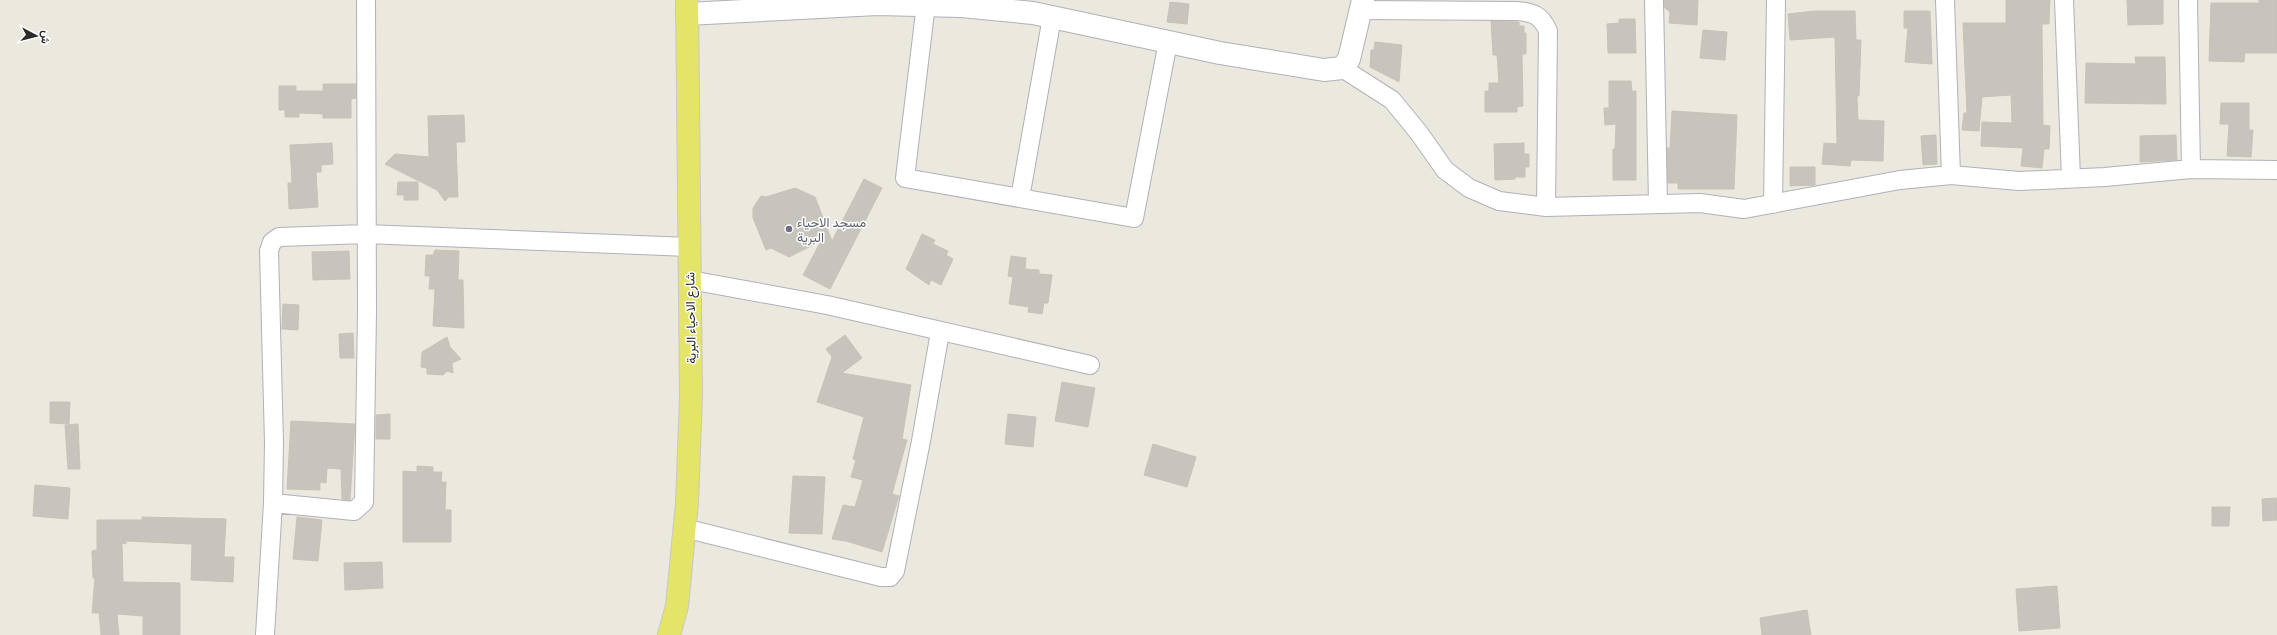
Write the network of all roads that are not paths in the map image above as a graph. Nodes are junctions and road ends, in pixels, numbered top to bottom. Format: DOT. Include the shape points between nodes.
graph roads {
  1 [pos="366,0"];
  2 [pos="1654,0"];
  3 [pos="1776,0"];
  4 [pos="1944,0"];
  5 [pos="2064,0"];
  6 [pos="2188,0"];
  7 [pos="961,3"];
  8 [pos="926,4"];
  9 [pos="1362,5"];
  10 [pos="687,7"];
  11 [pos="1052,17"];
  12 [pos="1168,42"];
  13 [pos="1342,68"];
  14 [pos="2191,169"];
  15 [pos="2277,170"];
  16 [pos="1952,175"];
  17 [pos="2071,178"];
  18 [pos="1020,198"];
  19 [pos="1658,204"];
  20 [pos="1773,204"];
  21 [pos="1546,206"];
  22 [pos="366,234"];
  23 [pos="689,247"];
  24 [pos="690,280"];
  25 [pos="940,332"];
  26 [pos="1090,365"];
  27 [pos="273,503"];
  28 [pos="684,528"];
  29 [pos="265,635"];
  30 [pos="669,635"];
  1 -- 22 [label="street"];
  2 -- 19 [label="street"];
  3 -- 20 [label="street"];
  4 -- 16 [label="street"];
  5 -- 17 [label="street"];
  6 -- 14 [label="street"];
  7 -- 8 [label="main road"];
  7 -- 11 [label="main road"];
  8 -- 10 [label="main road"];
  8 -- 18 [label="street" via="905,178"];
  9 -- 13 [label="main road" via="1349,59"];
  9 -- 21 [label="street" via="1533,12 1544,20 1548,31"];
  10 -- 23 [label="main road, شارع الاحياء البرية"];
  11 -- 12 [label="main road"];
  11 -- 18 [label="street"];
  12 -- 13 [label="main road" via="1324,70"];
  12 -- 18 [label="street" via="1134,218"];
  13 -- 21 [label="street" via="1392,100 1445,170 1469,188 1499,201"];
  14 -- 15 [label="street"];
  14 -- 17 [label="street"];
  16 -- 17 [label="street" via="2019,181"];
  16 -- 20 [label="street" via="1900,180"];
  19 -- 20 [label="street" via="1700,203 1744,209"];
  19 -- 21 [label="street"];
  22 -- 23 [label="street"];
  22 -- 27 [label="street" via="279,237 272,242 269,251"];
  22 -- 27 [label="street" via="364,502 354,511"];
  23 -- 24 [label="main road, شارع الاحياء البرية"];
  24 -- 25 [label="street" via="828,305"];
  24 -- 28 [label="main road, شارع الاحياء البرية" via="691,398"];
  25 -- 26 [label="street"];
  25 -- 28 [label="street" via="921,441 894,571 890,577 881,577"];
  27 -- 29 [label="street"];
  28 -- 30 [label="main road, شارع الاحياء البرية" via="677,606"];
}
